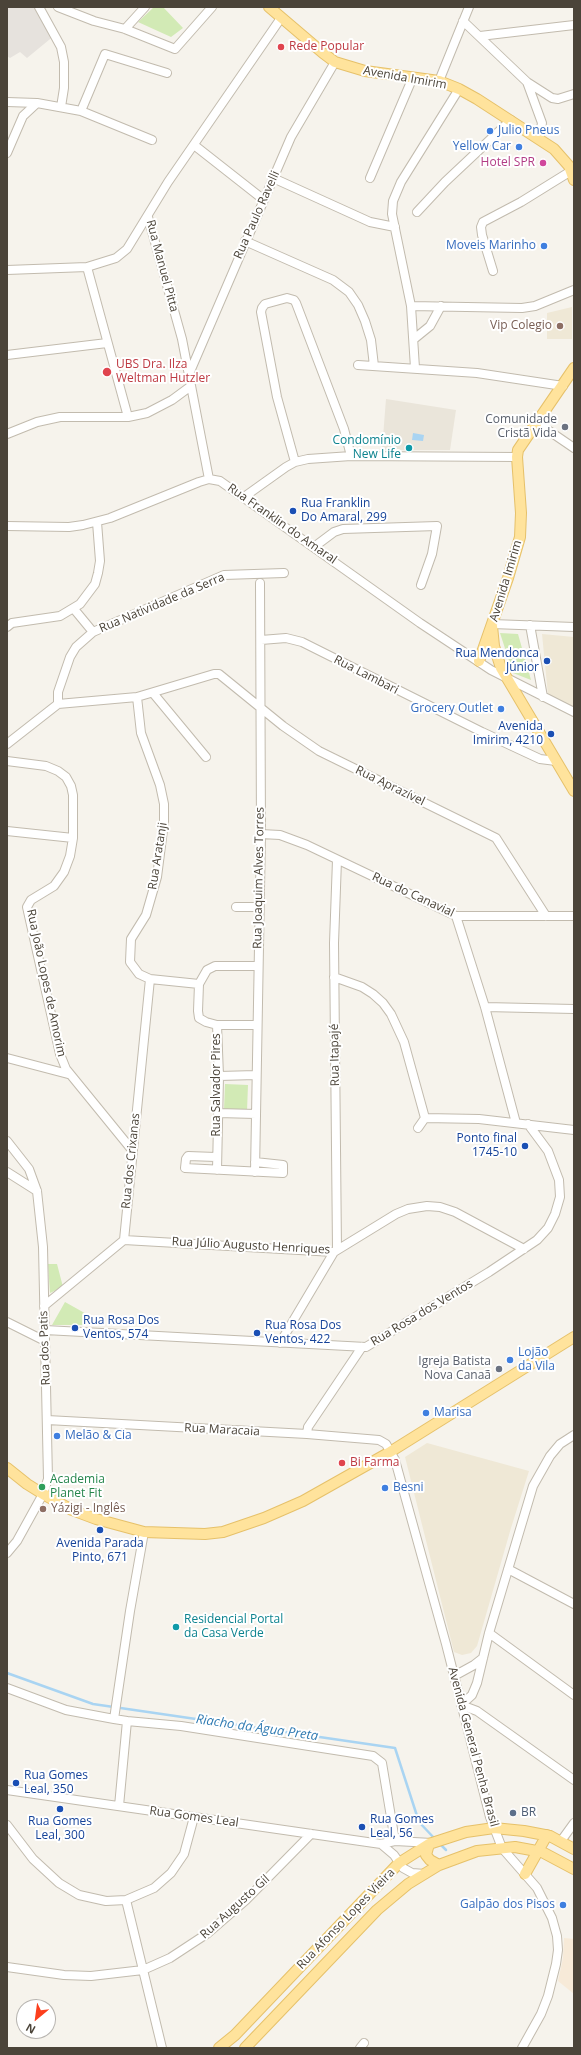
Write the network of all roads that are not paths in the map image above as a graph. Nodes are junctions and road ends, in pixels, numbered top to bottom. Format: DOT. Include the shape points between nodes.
graph roads {
  1 [pos="39,7"];
  2 [pos="58,7"];
  3 [pos="145,7"];
  4 [pos="212,7"];
  5 [pos="269,7"];
  6 [pos="469,7"];
  7 [pos="69,9"];
  8 [pos="281,18"];
  9 [pos="463,21"];
  10 [pos="574,25"];
  11 [pos="125,29"];
  12 [pos="480,36"];
  13 [pos="335,62"];
  14 [pos="167,73"];
  15 [pos="413,77"];
  16 [pos="438,81"];
  17 [pos="527,82"];
  18 [pos="459,89"];
  19 [pos="574,94"];
  20 [pos="7,102"];
  21 [pos="37,103"];
  22 [pos="61,107"];
  23 [pos="81,111"];
  24 [pos="511,120"];
  25 [pos="539,138"];
  26 [pos="152,140"];
  27 [pos="194,145"];
  28 [pos="7,153"];
  29 [pos="572,176"];
  30 [pos="273,178"];
  31 [pos="370,178"];
  32 [pos="264,200"];
  33 [pos="417,212"];
  34 [pos="148,217"];
  35 [pos="395,227"];
  36 [pos="245,241"];
  37 [pos="87,267"];
  38 [pos="7,270"];
  39 [pos="493,271"];
  40 [pos="574,290"];
  41 [pos="411,306"];
  42 [pos="441,306"];
  43 [pos="414,339"];
  44 [pos="107,343"];
  45 [pos="7,355"];
  46 [pos="358,365"];
  47 [pos="374,366"];
  48 [pos="416,368"];
  49 [pos="574,368"];
  50 [pos="189,374"];
  51 [pos="191,386"];
  52 [pos="563,386"];
  53 [pos="128,417"];
  54 [pos="536,422"];
  55 [pos="7,434"];
  56 [pos="574,448"];
  57 [pos="351,456"];
  58 [pos="517,457"];
  59 [pos="295,462"];
  60 [pos="209,479"];
  61 [pos="244,497"];
  62 [pos="97,522"];
  63 [pos="7,526"];
  64 [pos="314,547"];
  65 [pos="284,573"];
  66 [pos="260,583"];
  67 [pos="421,585"];
  68 [pos="74,609"];
  69 [pos="492,624"];
  70 [pos="530,625"];
  71 [pos="7,626"];
  72 [pos="574,627"];
  73 [pos="93,632"];
  74 [pos="261,640"];
  75 [pos="479,661"];
  76 [pos="506,679"];
  77 [pos="152,693"];
  78 [pos="137,697"];
  79 [pos="543,697"];
  80 [pos="58,704"];
  81 [pos="260,708"];
  82 [pos="574,712"];
  83 [pos="7,744"];
  84 [pos="206,757"];
  85 [pos="7,761"];
  86 [pos="556,761"];
  87 [pos="574,791"];
  88 [pos="7,830"];
  89 [pos="260,834"];
  90 [pos="73,838"];
  91 [pos="337,860"];
  92 [pos="236,907"];
  93 [pos="259,907"];
  94 [pos="456,916"];
  95 [pos="546,916"];
  96 [pos="574,916"];
  97 [pos="258,966"];
  98 [pos="334,977"];
  99 [pos="150,979"];
  100 [pos="199,984"];
  101 [pos="485,1007"];
  102 [pos="574,1009"];
  103 [pos="217,1025"];
  104 [pos="257,1025"];
  105 [pos="7,1058"];
  106 [pos="68,1074"];
  107 [pos="256,1075"];
  108 [pos="219,1076"];
  109 [pos="218,1113"];
  110 [pos="256,1114"];
  111 [pos="425,1118"];
  112 [pos="516,1123"];
  113 [pos="528,1124"];
  114 [pos="418,1128"];
  115 [pos="574,1130"];
  116 [pos="7,1141"];
  117 [pos="132,1150"];
  118 [pos="216,1157"];
  119 [pos="255,1162"];
  120 [pos="216,1170"];
  121 [pos="7,1172"];
  122 [pos="255,1172"];
  123 [pos="37,1191"];
  124 [pos="124,1240"];
  125 [pos="524,1249"];
  126 [pos="335,1251"];
  127 [pos="44,1306"];
  128 [pos="7,1322"];
  129 [pos="45,1330"];
  130 [pos="574,1337"];
  131 [pos="45,1341"];
  132 [pos="280,1343"];
  133 [pos="362,1347"];
  134 [pos="47,1420"];
  135 [pos="307,1434"];
  136 [pos="574,1435"];
  137 [pos="390,1452"];
  138 [pos="7,1468"];
  139 [pos="43,1494"];
  140 [pos="144,1532"];
  141 [pos="7,1553"];
  142 [pos="508,1570"];
  143 [pos="574,1604"];
  144 [pos="489,1633"];
  145 [pos="483,1658"];
  146 [pos="454,1676"];
  147 [pos="7,1688"];
  148 [pos="574,1695"];
  149 [pos="461,1705"];
  150 [pos="114,1720"];
  151 [pos="127,1721"];
  152 [pos="574,1780"];
  153 [pos="7,1790"];
  154 [pos="119,1806"];
  155 [pos="194,1817"];
  156 [pos="574,1823"];
  157 [pos="7,1825"];
  158 [pos="494,1828"];
  159 [pos="311,1834"];
  160 [pos="547,1835"];
  161 [pos="561,1840"];
  162 [pos="395,1841"];
  163 [pos="431,1843"];
  164 [pos="381,1844"];
  165 [pos="502,1848"];
  166 [pos="574,1849"];
  167 [pos="538,1851"];
  168 [pos="399,1863"];
  169 [pos="439,1866"];
  170 [pos="574,1869"];
  171 [pos="425,1874"];
  172 [pos="525,1874"];
  173 [pos="126,1900"];
  174 [pos="7,1967"];
  175 [pos="143,1970"];
  176 [pos="162,2048"];
  177 [pos="219,2048"];
  178 [pos="245,2048"];
  179 [pos="522,2048"];
  1 -- 22 [label="street" via="61,47 64,88"];
  2 -- 7 [label="street"];
  3 -- 11 [label="street"];
  4 -- 11 [label="street" via="175,48"];
  5 -- 8 [label="main road, Avenida Imirim"];
  6 -- 9 [label="street"];
  7 -- 11 [label="street" via="94,21"];
  8 -- 13 [label="main road, Avenida Imirim"];
  8 -- 27 [label="street, Rua Manuel Pitta"];
  9 -- 12 [label="street"];
  9 -- 16 [label="street"];
  10 -- 12 [label="street"];
  12 -- 17 [label="street"];
  13 -- 15 [label="main road, Avenida Imirim" via="365,71"];
  13 -- 30 [label="street, Rua Paulo Ravelli" via="292,136"];
  14 -- 23 [label="street" via="104,54"];
  15 -- 16 [label="main road, Avenida Imirim"];
  15 -- 31 [label="street"];
  16 -- 18 [label="main road, Avenida Imirim"];
  17 -- 19 [label="street" via="552,98 558,99"];
  17 -- 25 [label="street" via="542,123"];
  18 -- 24 [label="main road, Avenida Imirim"];
  18 -- 35 [label="street" via="401,182 393,201"];
  20 -- 21 [label="street"];
  21 -- 22 [label="street"];
  21 -- 28 [label="street" via="23,116"];
  22 -- 23 [label="street"];
  23 -- 26 [label="street"];
  24 -- 25 [label="main road, Avenida Imirim"];
  24 -- 33 [label="street"];
  25 -- 29 [label="main road, Avenida Imirim" via="562,157"];
  27 -- 32 [label="street"];
  27 -- 34 [label="street, Rua Manuel Pitta"];
  29 -- 39 [label="street" via="483,222 482,235"];
  30 -- 32 [label="street, Rua Paulo Ravelli"];
  30 -- 35 [label="street" via="370,222"];
  32 -- 36 [label="street, Rua Paulo Ravelli"];
  34 -- 37 [label="street" via="127,249 116,258"];
  34 -- 50 [label="street, Rua Manuel Pitta" via="182,339"];
  35 -- 41 [label="street"];
  36 -- 47 [label="street" via="333,280 349,292 358,304 365,321 371,340"];
  36 -- 50 [label="street, Rua Paulo Ravelli"];
  37 -- 38 [label="street"];
  37 -- 44 [label="street"];
  40 -- 42 [label="street" via="535,306 522,308"];
  41 -- 42 [label="street"];
  41 -- 43 [label="street"];
  42 -- 43 [label="street" via="430,326"];
  43 -- 48 [label="street"];
  44 -- 45 [label="street"];
  44 -- 53 [label="street"];
  46 -- 47 [label="street"];
  47 -- 48 [label="street"];
  48 -- 52 [label="street" via="477,372"];
  49 -- 52 [label="main road, Avenida Imirim"];
  50 -- 51 [label="street, Rua Manuel Pitta"];
  51 -- 53 [label="street" via="157,409"];
  51 -- 60 [label="street, Rua Manuel Pitta"];
  52 -- 54 [label="main road, Avenida Imirim"];
  53 -- 55 [label="street" via="60,417 37,422"];
  54 -- 56 [label="street"];
  54 -- 58 [label="main road, Avenida Imirim" via="521,445"];
  57 -- 58 [label="street"];
  57 -- 59 [label="street"];
  57 -- 59 [label="street" via="344,429 296,303 287,298 265,304 261,312 277,397"];
  58 -- 69 [label="main road, Avenida Imirim" via="520,537"];
  59 -- 61 [label="street"];
  60 -- 61 [label="street, Rua Franklin do Amaral" via="220,481"];
  60 -- 62 [label="street"];
  61 -- 64 [label="street, Rua Franklin do Amaral"];
  62 -- 63 [label="street" via="69,527"];
  62 -- 68 [label="street" via="100,561 98,573 89,594"];
  64 -- 67 [label="street" via="334,532 343,529 437,526 432,554"];
  64 -- 75 [label="street, Rua Franklin do Amaral" via="420,623"];
  65 -- 73 [label="street, Rua Natividade da Serra" via="224,575"];
  66 -- 74 [label="street, Rua Joaquim Alves Torres"];
  68 -- 71 [label="street" via="60,616 12,623"];
  68 -- 73 [label="street"];
  69 -- 70 [label="street"];
  69 -- 75 [label="main road"];
  69 -- 76 [label="main road, Avenida Imirim" via="494,646"];
  70 -- 72 [label="street"];
  70 -- 79 [label="street"];
  73 -- 80 [label="street, Rua Natividade da Serra" via="76,647 70,657 58,692"];
  74 -- 81 [label="street, Rua Joaquim Alves Torres"];
  74 -- 86 [label="street, Rua Lambari" via="286,638 302,642 482,732 540,759"];
  75 -- 76 [label="street, Rua Franklin do Amaral"];
  76 -- 79 [label="street, Rua Franklin do Amaral"];
  76 -- 86 [label="main road, Avenida Imirim"];
  77 -- 78 [label="street"];
  77 -- 81 [label="street, Rua Aprazível" via="214,674 224,677"];
  77 -- 84 [label="street"];
  78 -- 80 [label="street"];
  78 -- 99 [label="street, Rua Aratanji" via="141,734 164,804 157,877 146,915 131,939 129,950 133,969"];
  79 -- 82 [label="street, Rua Franklin do Amaral"];
  80 -- 83 [label="street"];
  81 -- 89 [label="street, Rua Joaquim Alves Torres"];
  81 -- 95 [label="street, Rua Aprazível" via="319,751 496,838"];
  85 -- 90 [label="street, Rua João Lopes de Amorim" via="46,766 66,777 73,795"];
  86 -- 87 [label="main road, Avenida Imirim"];
  88 -- 90 [label="street"];
  89 -- 91 [label="street, Rua do Canavial" via="280,835 295,840"];
  89 -- 93 [label="street, Rua Joaquim Alves Torres"];
  90 -- 106 [label="street, Rua João Lopes de Amorim" via="70,856 60,879 54,886 31,900 27,907 60,1054"];
  91 -- 94 [label="street, Rua do Canavial"];
  91 -- 98 [label="street, Rua Itapajé"];
  92 -- 93 [label="street"];
  93 -- 97 [label="street, Rua Joaquim Alves Torres"];
  94 -- 95 [label="street, Rua do Canavial"];
  94 -- 101 [label="street"];
  95 -- 96 [label="street, Rua do Canavial"];
  97 -- 100 [label="street" via="215,966 207,970"];
  97 -- 104 [label="street, Rua Joaquim Alves Torres"];
  98 -- 111 [label="street" via="362,987 373,994 383,1002 391,1014 404,1042"];
  98 -- 126 [label="street, Rua Itapajé"];
  99 -- 100 [label="street, Rua Aratanji"];
  99 -- 117 [label="street, Rua dos Crixanas"];
  100 -- 103 [label="street, Rua Salvador Pires" via="199,1018"];
  101 -- 102 [label="street"];
  101 -- 112 [label="street"];
  103 -- 104 [label="street"];
  103 -- 108 [label="street, Rua Salvador Pires"];
  104 -- 107 [label="street, Rua Joaquim Alves Torres"];
  105 -- 106 [label="street"];
  106 -- 117 [label="street, Rua João Lopes de Amorim"];
  107 -- 108 [label="street"];
  107 -- 110 [label="street, Rua Joaquim Alves Torres"];
  108 -- 109 [label="street, Rua Salvador Pires"];
  109 -- 110 [label="street"];
  109 -- 118 [label="street, Rua Salvador Pires"];
  110 -- 119 [label="street, Rua Joaquim Alves Torres"];
  111 -- 112 [label="street"];
  111 -- 114 [label="street"];
  112 -- 113 [label="street"];
  113 -- 115 [label="street"];
  113 -- 125 [label="street, Rua Rosa dos Ventos" via="554,1165 559,1180 560,1197 548,1228"];
  116 -- 123 [label="street, Rua dos Patis" via="29,1169"];
  117 -- 124 [label="street, Rua dos Crixanas"];
  118 -- 120 [label="street, Rua Salvador Pires"];
  118 -- 120 [label="street" via="188,1156 185,1168"];
  119 -- 122 [label="street, Rua Joaquim Alves Torres"];
  119 -- 122 [label="street" via="283,1165 283,1173"];
  120 -- 122 [label="street"];
  121 -- 123 [label="street"];
  123 -- 127 [label="street, Rua dos Patis" via="43,1247"];
  124 -- 126 [label="street, Rua Júlio Augusto Henriques"];
  124 -- 127 [label="street"];
  125 -- 126 [label="street, Rua Júlio Augusto Henriques" via="455,1212 427,1206 396,1214"];
  125 -- 133 [label="street, Rua Rosa dos Ventos" via="366,1347"];
  126 -- 132 [label="street"];
  127 -- 129 [label="street, Rua dos Patis"];
  128 -- 131 [label="street"];
  129 -- 131 [label="street, Rua dos Patis"];
  129 -- 132 [label="street, Rua Rosa dos Ventos"];
  130 -- 137 [label="main road"];
  131 -- 134 [label="street, Rua dos Patis"];
  132 -- 133 [label="street, Rua Rosa dos Ventos"];
  133 -- 135 [label="street" via="308,1427"];
  134 -- 135 [label="street, Rua Maracaia"];
  134 -- 139 [label="street, Rua dos Patis" via="48,1479"];
  135 -- 137 [label="street, Rua Maracaia" via="379,1440 386,1444"];
  136 -- 142 [label="street" via="560,1444 550,1456 533,1486"];
  137 -- 140 [label="main road" via="303,1501 223,1532"];
  137 -- 146 [label="street, Avenida General Penha Brasil" via="397,1468"];
  138 -- 139 [label="main road"];
  139 -- 140 [label="main road" via="96,1520"];
  139 -- 141 [label="street, Rua dos Patis" via="17,1541"];
  140 -- 150 [label="street"];
  142 -- 143 [label="street"];
  142 -- 144 [label="street"];
  144 -- 145 [label="street"];
  144 -- 148 [label="street"];
  145 -- 146 [label="street"];
  145 -- 149 [label="street" via="472,1695"];
  146 -- 149 [label="street, Avenida General Penha Brasil"];
  147 -- 150 [label="street" via="66,1710"];
  149 -- 152 [label="street" via="477,1711"];
  149 -- 158 [label="street, Avenida General Penha Brasil" via="476,1769"];
  150 -- 151 [label="street"];
  151 -- 154 [label="street"];
  151 -- 162 [label="street" via="181,1726 366,1754 378,1759 382,1764"];
  153 -- 154 [label="street, Rua Gomes Leal"];
  154 -- 155 [label="street, Rua Gomes Leal"];
  155 -- 159 [label="street, Rua Gomes Leal"];
  155 -- 173 [label="street" via="184,1854 171,1873 154,1888"];
  156 -- 161 [label="street"];
  157 -- 173 [label="street" via="33,1859 59,1883 79,1895 106,1901"];
  158 -- 160 [label="main road, Rua Afonso Lopes Vieira"];
  158 -- 163 [label="main road, Rua Afonso Lopes Vieira" via="466,1832"];
  158 -- 165 [label="street, Avenida General Penha Brasil"];
  159 -- 164 [label="street, Rua Gomes Leal"];
  159 -- 175 [label="street, Rua Augusto Gil" via="208,1934 170,1958"];
  160 -- 161 [label="main road, Rua Afonso Lopes Vieira"];
  160 -- 167 [label="main road"];
  161 -- 166 [label="main road, Rua Afonso Lopes Vieira"];
  162 -- 163 [label="street, Rua Gomes Leal"];
  162 -- 164 [label="street, Rua Gomes Leal"];
  163 -- 168 [label="main road, Rua Afonso Lopes Vieira"];
  163 -- 169 [label="main road" via="426,1855"];
  164 -- 168 [label="street"];
  165 -- 167 [label="main road, Rua Afonso Lopes Vieira" via="515,1847"];
  165 -- 169 [label="main road, Rua Afonso Lopes Vieira" via="468,1853"];
  165 -- 172 [label="street, Avenida General Penha Brasil"];
  167 -- 170 [label="main road, Rua Afonso Lopes Vieira" via="555,1857"];
  167 -- 172 [label="main road"];
  168 -- 171 [label="street" via="412,1873"];
  168 -- 177 [label="main road, Rua Afonso Lopes Vieira" via="235,2035"];
  169 -- 171 [label="main road, Rua Afonso Lopes Vieira"];
  171 -- 178 [label="main road, Rua Afonso Lopes Vieira" via="408,1884 377,1910"];
  172 -- 179 [label="street, Avenida General Penha Brasil" via="537,1888 552,1918 558,1950 548,1996"];
  173 -- 175 [label="street"];
  174 -- 175 [label="street, Rua Augusto Gil" via="91,1976"];
  175 -- 176 [label="street"];
}
